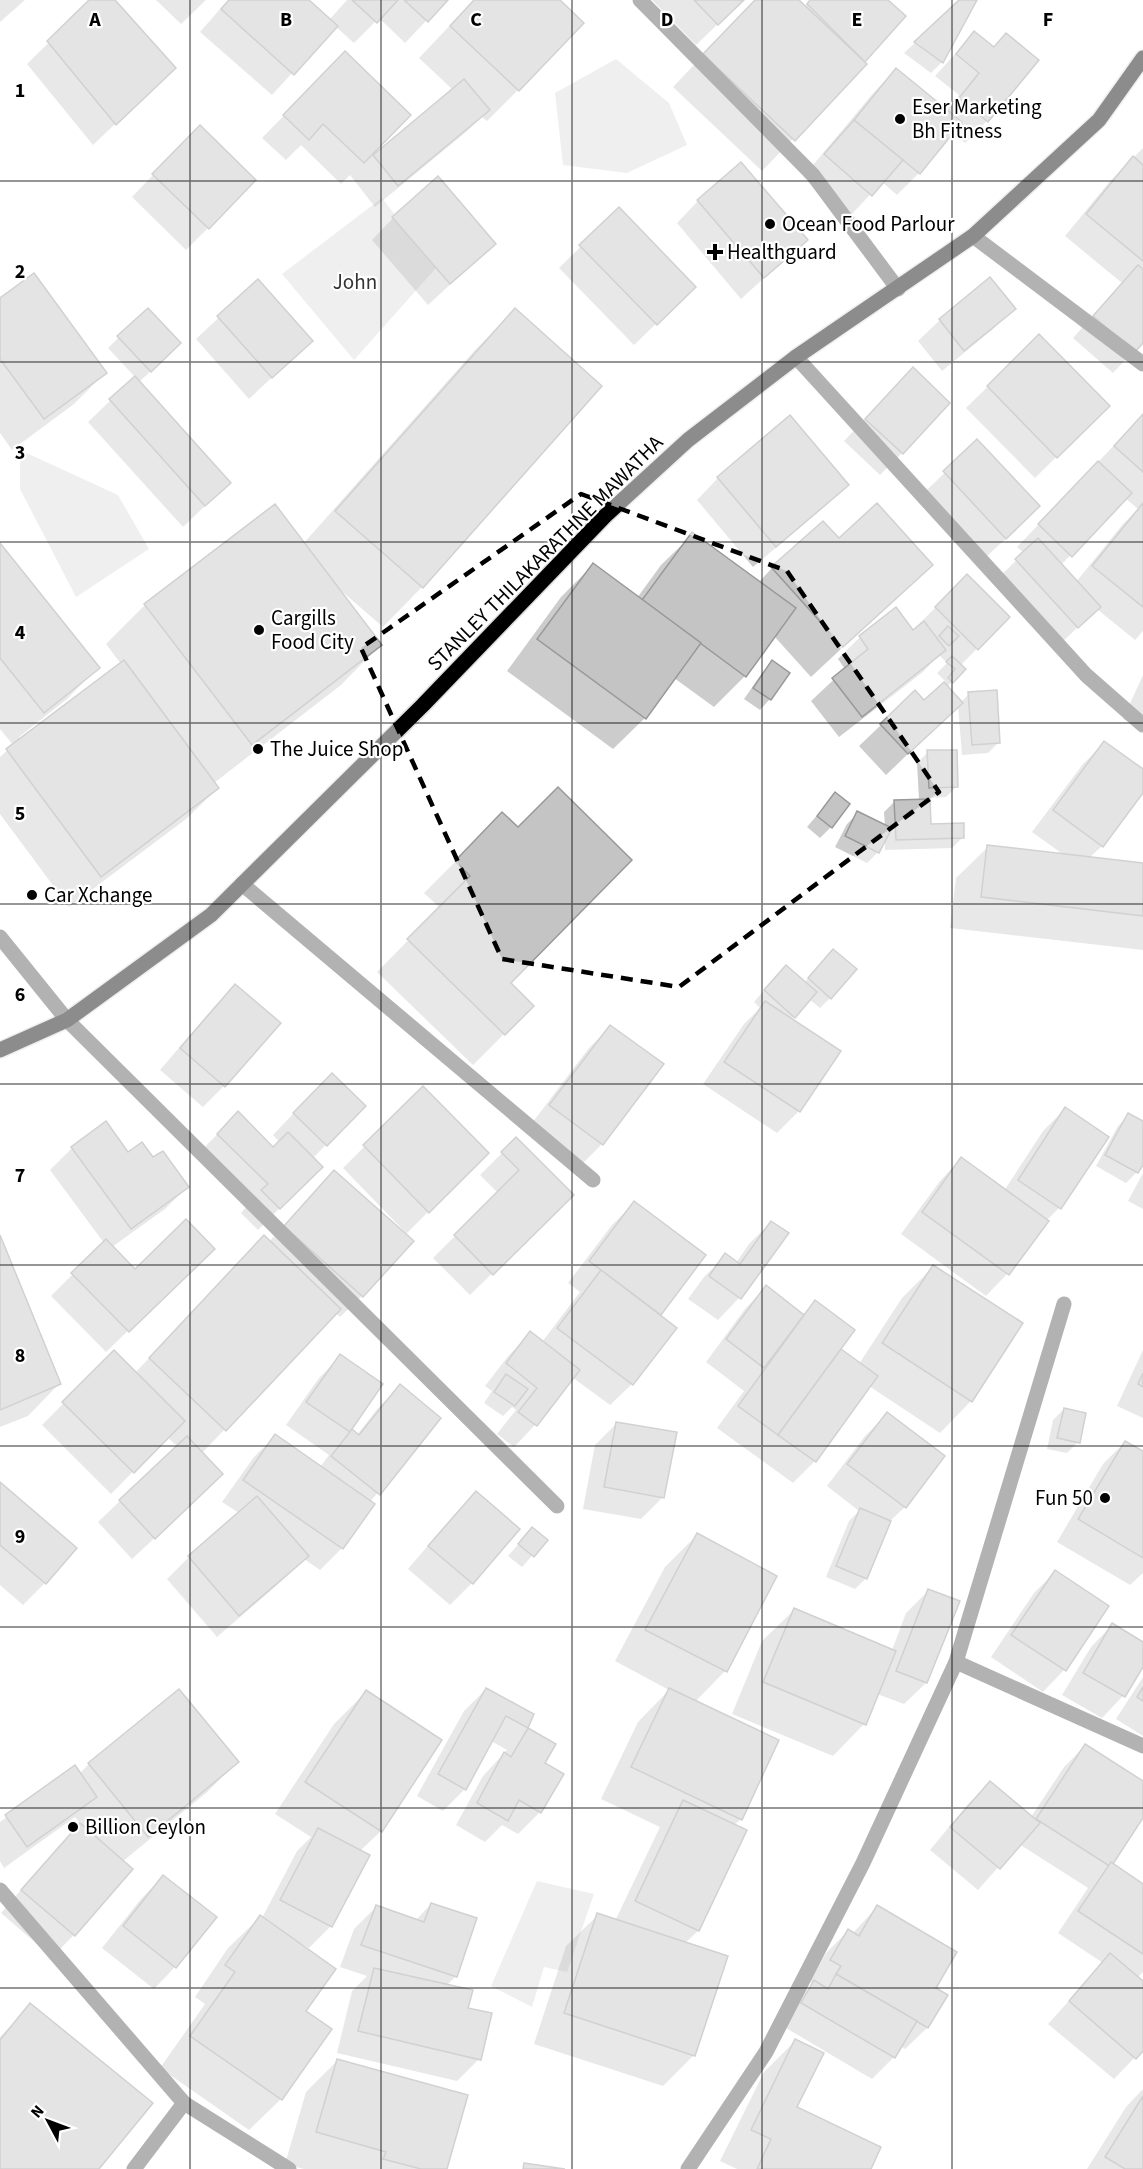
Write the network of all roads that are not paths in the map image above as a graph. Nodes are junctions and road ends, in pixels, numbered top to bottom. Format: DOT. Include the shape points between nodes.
graph roads {
  1 [pos="640,0"];
  2 [pos="1143,58"];
  3 [pos="973,236"];
  4 [pos="898,289"];
  5 [pos="796,357"];
  6 [pos="1143,364"];
  7 [pos="1143,725"];
  8 [pos="242,884"];
  9 [pos="0,937"];
  10 [pos="67,1020"];
  11 [pos="0,1050"];
  12 [pos="593,1180"];
  13 [pos="1064,1304"];
  14 [pos="557,1506"];
  15 [pos="956,1662"];
  16 [pos="1143,1746"];
  17 [pos="0,1890"];
  18 [pos="184,2103"];
  19 [pos="134,2169"];
  20 [pos="289,2169"];
  21 [pos="688,2169"];
  1 -- 4 [label="street" via="813,175"];
  2 -- 3 [label="main road, STANLEY THILAKARATHNE MAWATHA" via="1099,120"];
  3 -- 4 [label="main road, STANLEY THILAKARATHNE MAWATHA"];
  3 -- 6 [label="street"];
  4 -- 5 [label="main road, STANLEY THILAKARATHNE MAWATHA"];
  5 -- 7 [label="street" via="1086,675"];
  5 -- 8 [label="main road, STANLEY THILAKARATHNE MAWATHA" via="688,440 605,516 423,705"];
  8 -- 10 [label="main road, STANLEY THILAKARATHNE MAWATHA" via="211,915"];
  8 -- 12 [label="street"];
  9 -- 10 [label="street"];
  10 -- 11 [label="main road, STANLEY THILAKARATHNE MAWATHA"];
  10 -- 14 [label="street"];
  13 -- 15 [label="street"];
  15 -- 16 [label="street"];
  15 -- 21 [label="street" via="863,1863 766,2052"];
  17 -- 18 [label="street"];
  18 -- 19 [label="street"];
  18 -- 20 [label="street"];
}
